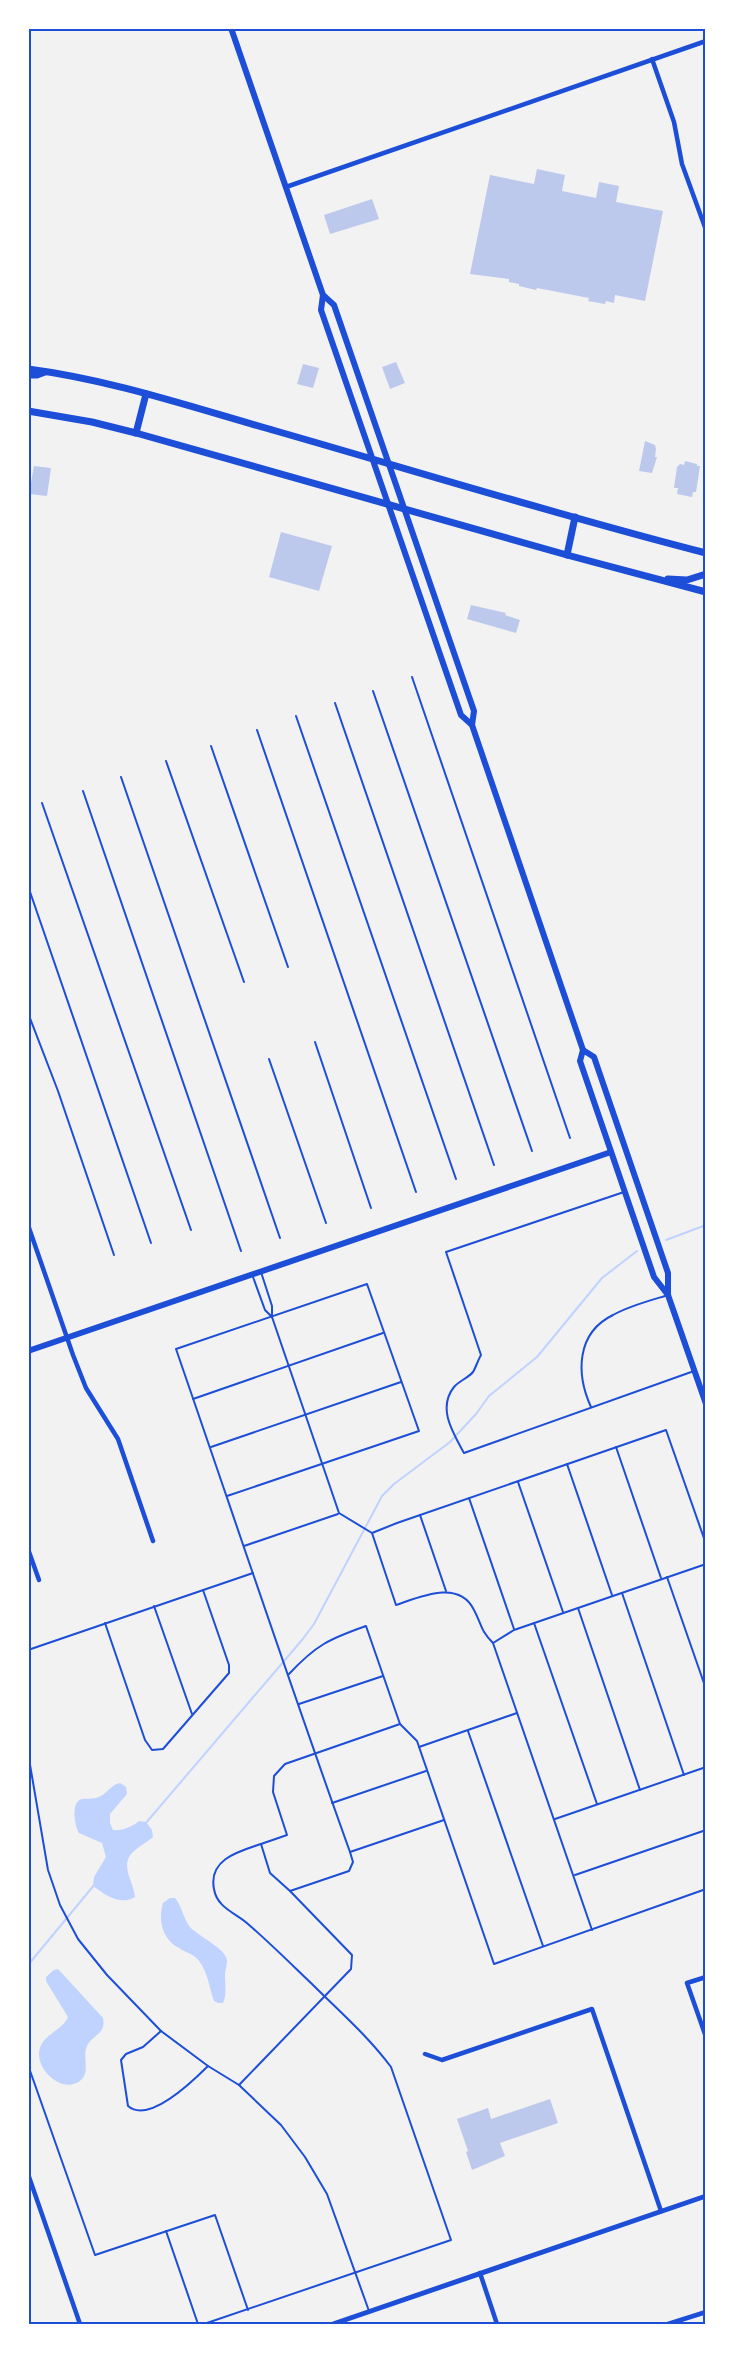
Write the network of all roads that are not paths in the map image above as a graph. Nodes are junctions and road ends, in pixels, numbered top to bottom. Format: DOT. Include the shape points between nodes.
graph roads {
  1 [pos="231,28"];
  2 [pos="705,41"];
  3 [pos="652,59"];
  4 [pos="286,187"];
  5 [pos="705,230"];
  6 [pos="323,295"];
  7 [pos="28,369"];
  8 [pos="47,372"];
  9 [pos="28,375"];
  10 [pos="146,394"];
  11 [pos="28,411"];
  12 [pos="136,433"];
  13 [pos="372,459"];
  14 [pos="389,463"];
  15 [pos="388,503"];
  16 [pos="404,508"];
  17 [pos="575,517"];
  18 [pos="705,553"];
  19 [pos="567,555"];
  20 [pos="705,574"];
  21 [pos="650,578"];
  22 [pos="705,592"];
  23 [pos="412,677"];
  24 [pos="373,691"];
  25 [pos="335,703"];
  26 [pos="296,716"];
  27 [pos="472,725"];
  28 [pos="257,730"];
  29 [pos="211,746"];
  30 [pos="166,761"];
  31 [pos="120,777"];
  32 [pos="83,791"];
  33 [pos="42,803"];
  34 [pos="28,886"];
  35 [pos="288,967"];
  36 [pos="244,982"];
  37 [pos="28,1013"];
  38 [pos="315,1042"];
  39 [pos="584,1050"];
  40 [pos="269,1059"];
  41 [pos="570,1138"];
  42 [pos="532,1151"];
  43 [pos="610,1152"];
  44 [pos="494,1165"];
  45 [pos="456,1179"];
  46 [pos="416,1192"];
  47 [pos="624,1192"];
  48 [pos="371,1208"];
  49 [pos="326,1223"];
  50 [pos="28,1225"];
  51 [pos="191,1230"];
  52 [pos="280,1238"];
  53 [pos="151,1243"];
  54 [pos="242,1251"];
  55 [pos="114,1255"];
  56 [pos="261,1271"];
  57 [pos="252,1274"];
  58 [pos="668,1295"];
  59 [pos="272,1317"];
  60 [pos="384,1332"];
  61 [pos="67,1338"];
  62 [pos="28,1351"];
  63 [pos="288,1366"];
  64 [pos="694,1371"];
  65 [pos="401,1382"];
  66 [pos="193,1399"];
  67 [pos="705,1404"];
  68 [pos="591,1407"];
  69 [pos="305,1415"];
  70 [pos="210,1447"];
  71 [pos="616,1447"];
  72 [pos="322,1464"];
  73 [pos="567,1464"];
  74 [pos="518,1482"];
  75 [pos="227,1496"];
  76 [pos="469,1498"];
  77 [pos="339,1513"];
  78 [pos="420,1515"];
  79 [pos="371,1533"];
  80 [pos="153,1541"];
  81 [pos="705,1544"];
  82 [pos="244,1546"];
  83 [pos="28,1549"];
  84 [pos="705,1564"];
  85 [pos="253,1573"];
  86 [pos="667,1577"];
  87 [pos="662,1579"];
  88 [pos="39,1580"];
  89 [pos="203,1590"];
  90 [pos="446,1591"];
  91 [pos="622,1593"];
  92 [pos="612,1596"];
  93 [pos="154,1606"];
  94 [pos="578,1608"];
  95 [pos="564,1613"];
  96 [pos="105,1623"];
  97 [pos="534,1623"];
  98 [pos="514,1630"];
  99 [pos="492,1643"];
  100 [pos="28,1650"];
  101 [pos="288,1675"];
  102 [pos="383,1676"];
  103 [pos="705,1689"];
  104 [pos="299,1704"];
  105 [pos="517,1713"];
  106 [pos="192,1715"];
  107 [pos="400,1724"];
  108 [pos="468,1731"];
  109 [pos="419,1747"];
  110 [pos="28,1753"];
  111 [pos="316,1754"];
  112 [pos="705,1767"];
  113 [pos="427,1771"];
  114 [pos="684,1775"];
  115 [pos="640,1790"];
  116 [pos="332,1803"];
  117 [pos="597,1804"];
  118 [pos="555,1819"];
  119 [pos="444,1820"];
  120 [pos="705,1830"];
  121 [pos="261,1844"];
  122 [pos="350,1852"];
  123 [pos="574,1875"];
  124 [pos="705,1889"];
  125 [pos="290,1891"];
  126 [pos="592,1931"];
  127 [pos="543,1947"];
  128 [pos="705,1977"];
  129 [pos="324,1996"];
  130 [pos="160,2031"];
  131 [pos="705,2037"];
  132 [pos="425,2054"];
  133 [pos="28,2065"];
  134 [pos="208,2066"];
  135 [pos="239,2085"];
  136 [pos="28,2174"];
  137 [pos="705,2196"];
  138 [pos="661,2211"];
  139 [pos="166,2231"];
  140 [pos="356,2273"];
  141 [pos="480,2273"];
  142 [pos="248,2310"];
  143 [pos="369,2312"];
  144 [pos="705,2312"];
  145 [pos="80,2325"];
  146 [pos="198,2325"];
  147 [pos="204,2325"];
  148 [pos="333,2325"];
  149 [pos="497,2325"];
  150 [pos="668,2325"];
  1 -- 4 [label="main road"];
  2 -- 3 [label="street"];
  3 -- 4 [label="street"];
  3 -- 5 [label="street"];
  4 -- 6 [label="main road"];
  6 -- 13 [label="main road" via="321,310"];
  6 -- 14 [label="main road" via="334,305"];
  7 -- 8 [label="main road"];
  8 -- 9 [label="main road"];
  8 -- 10 [label="main road"];
  10 -- 12 [label="main road"];
  10 -- 13 [label="main road"];
  11 -- 12 [label="main road"];
  12 -- 15 [label="main road"];
  13 -- 14 [label="main road"];
  13 -- 15 [label="main road"];
  14 -- 16 [label="main road"];
  14 -- 17 [label="main road"];
  15 -- 16 [label="main road"];
  15 -- 27 [label="main road" via="461,715"];
  16 -- 19 [label="main road"];
  16 -- 27 [label="main road" via="474,711"];
  17 -- 18 [label="main road"];
  17 -- 19 [label="main road"];
  19 -- 21 [label="main road"];
  20 -- 21 [label="main road" via="687,580"];
  21 -- 22 [label="main road"];
  23 -- 41 [label="lane"];
  24 -- 42 [label="lane"];
  25 -- 44 [label="lane"];
  26 -- 45 [label="lane"];
  27 -- 39 [label="main road"];
  28 -- 46 [label="lane"];
  29 -- 35 [label="lane"];
  30 -- 36 [label="lane"];
  31 -- 52 [label="lane"];
  32 -- 54 [label="lane"];
  33 -- 51 [label="lane"];
  34 -- 53 [label="lane"];
  37 -- 55 [label="lane"];
  38 -- 48 [label="lane"];
  39 -- 43 [label="main road" via="580,1061"];
  39 -- 58 [label="main road" via="594,1057 668,1273"];
  40 -- 49 [label="lane"];
  43 -- 47 [label="main road"];
  43 -- 56 [label="main road"];
  47 -- 58 [label="main road" via="654,1277"];
  47 -- 68 [label="lane" via="446,1252 481,1355 474,1371 454,1388 446,1403 453,1434 464,1453"];
  50 -- 61 [label="street"];
  56 -- 57 [label="main road"];
  56 -- 59 [label="lane"];
  57 -- 59 [label="lane" via="264,1310"];
  57 -- 61 [label="main road"];
  58 -- 64 [label="main road"];
  58 -- 68 [label="lane" via="611,1315 585,1344 580,1370"];
  59 -- 60 [label="lane" via="367,1284"];
  59 -- 63 [label="lane"];
  59 -- 66 [label="lane" via="176,1349"];
  60 -- 63 [label="lane"];
  60 -- 65 [label="lane"];
  61 -- 62 [label="main road"];
  61 -- 80 [label="street" via="86,1388 117,1439"];
  63 -- 66 [label="lane"];
  63 -- 69 [label="lane"];
  64 -- 67 [label="main road"];
  64 -- 68 [label="lane"];
  65 -- 69 [label="lane"];
  65 -- 72 [label="lane" via="419,1431"];
  66 -- 70 [label="lane"];
  69 -- 70 [label="lane"];
  69 -- 72 [label="lane"];
  70 -- 75 [label="lane"];
  71 -- 73 [label="lane"];
  71 -- 81 [label="lane" via="666,1430"];
  71 -- 87 [label="lane"];
  72 -- 75 [label="lane"];
  72 -- 77 [label="lane"];
  73 -- 74 [label="lane"];
  73 -- 92 [label="lane"];
  74 -- 76 [label="lane"];
  74 -- 95 [label="lane"];
  75 -- 82 [label="lane"];
  76 -- 78 [label="lane"];
  76 -- 98 [label="lane"];
  77 -- 79 [label="lane"];
  77 -- 82 [label="lane"];
  78 -- 79 [label="lane"];
  78 -- 90 [label="lane"];
  79 -- 90 [label="lane" via="396,1605"];
  82 -- 85 [label="lane"];
  83 -- 88 [label="street"];
  84 -- 86 [label="lane"];
  85 -- 89 [label="lane"];
  85 -- 101 [label="lane"];
  86 -- 87 [label="lane"];
  86 -- 103 [label="lane"];
  87 -- 91 [label="lane"];
  89 -- 93 [label="lane"];
  89 -- 106 [label="lane" via="229,1673"];
  90 -- 99 [label="lane" via="463,1597 474,1608 482,1632"];
  91 -- 92 [label="lane"];
  91 -- 114 [label="lane"];
  92 -- 94 [label="lane"];
  93 -- 96 [label="lane"];
  93 -- 106 [label="lane"];
  94 -- 95 [label="lane"];
  94 -- 115 [label="lane"];
  95 -- 97 [label="lane"];
  96 -- 100 [label="lane"];
  96 -- 106 [label="lane" via="145,1740 152,1750 163,1749"];
  97 -- 98 [label="lane"];
  97 -- 117 [label="lane"];
  98 -- 99 [label="lane"];
  99 -- 105 [label="lane"];
  101 -- 102 [label="lane" via="331,1638 366,1626"];
  101 -- 104 [label="lane"];
  102 -- 104 [label="lane"];
  102 -- 107 [label="lane"];
  104 -- 111 [label="lane"];
  105 -- 108 [label="lane"];
  105 -- 118 [label="lane"];
  107 -- 109 [label="lane"];
  107 -- 111 [label="lane"];
  108 -- 109 [label="lane"];
  108 -- 127 [label="lane"];
  109 -- 113 [label="lane"];
  110 -- 130 [label="lane" via="48,1870 63,1911 78,1939 107,1975"];
  111 -- 116 [label="lane"];
  111 -- 121 [label="lane" via="285,1764 274,1776 273,1792 287,1835"];
  112 -- 114 [label="lane"];
  113 -- 116 [label="lane"];
  113 -- 119 [label="lane"];
  114 -- 115 [label="lane"];
  115 -- 117 [label="lane"];
  116 -- 122 [label="lane"];
  117 -- 118 [label="lane"];
  118 -- 123 [label="lane"];
  119 -- 122 [label="lane"];
  119 -- 127 [label="lane" via="494,1964"];
  120 -- 123 [label="lane"];
  121 -- 125 [label="lane" via="270,1873"];
  121 -- 129 [label="lane" via="229,1855 219,1864 214,1877 219,1902 246,1922"];
  122 -- 125 [label="lane" via="352,1862 348,1871"];
  123 -- 126 [label="lane"];
  124 -- 126 [label="lane"];
  125 -- 129 [label="lane" via="352,1955 351,1969"];
  126 -- 127 [label="lane"];
  128 -- 131 [label="street" via="687,1983"];
  129 -- 135 [label="lane"];
  129 -- 140 [label="lane" via="374,2044 391,2067 451,2240"];
  130 -- 134 [label="lane"];
  130 -- 134 [label="lane" via="121,2060 128,2106 134,2111 178,2094"];
  132 -- 138 [label="street" via="442,2060 591,2009"];
  133 -- 139 [label="lane" via="95,2255"];
  134 -- 135 [label="lane"];
  135 -- 140 [label="lane" via="281,2125 305,2157 327,2194"];
  136 -- 145 [label="street"];
  137 -- 138 [label="street"];
  138 -- 141 [label="street"];
  139 -- 142 [label="lane" via="215,2215"];
  139 -- 146 [label="lane"];
  140 -- 142 [label="lane"];
  140 -- 143 [label="lane"];
  141 -- 143 [label="street"];
  141 -- 149 [label="street"];
  142 -- 147 [label="lane"];
  143 -- 148 [label="street"];
  144 -- 150 [label="street"];
}
